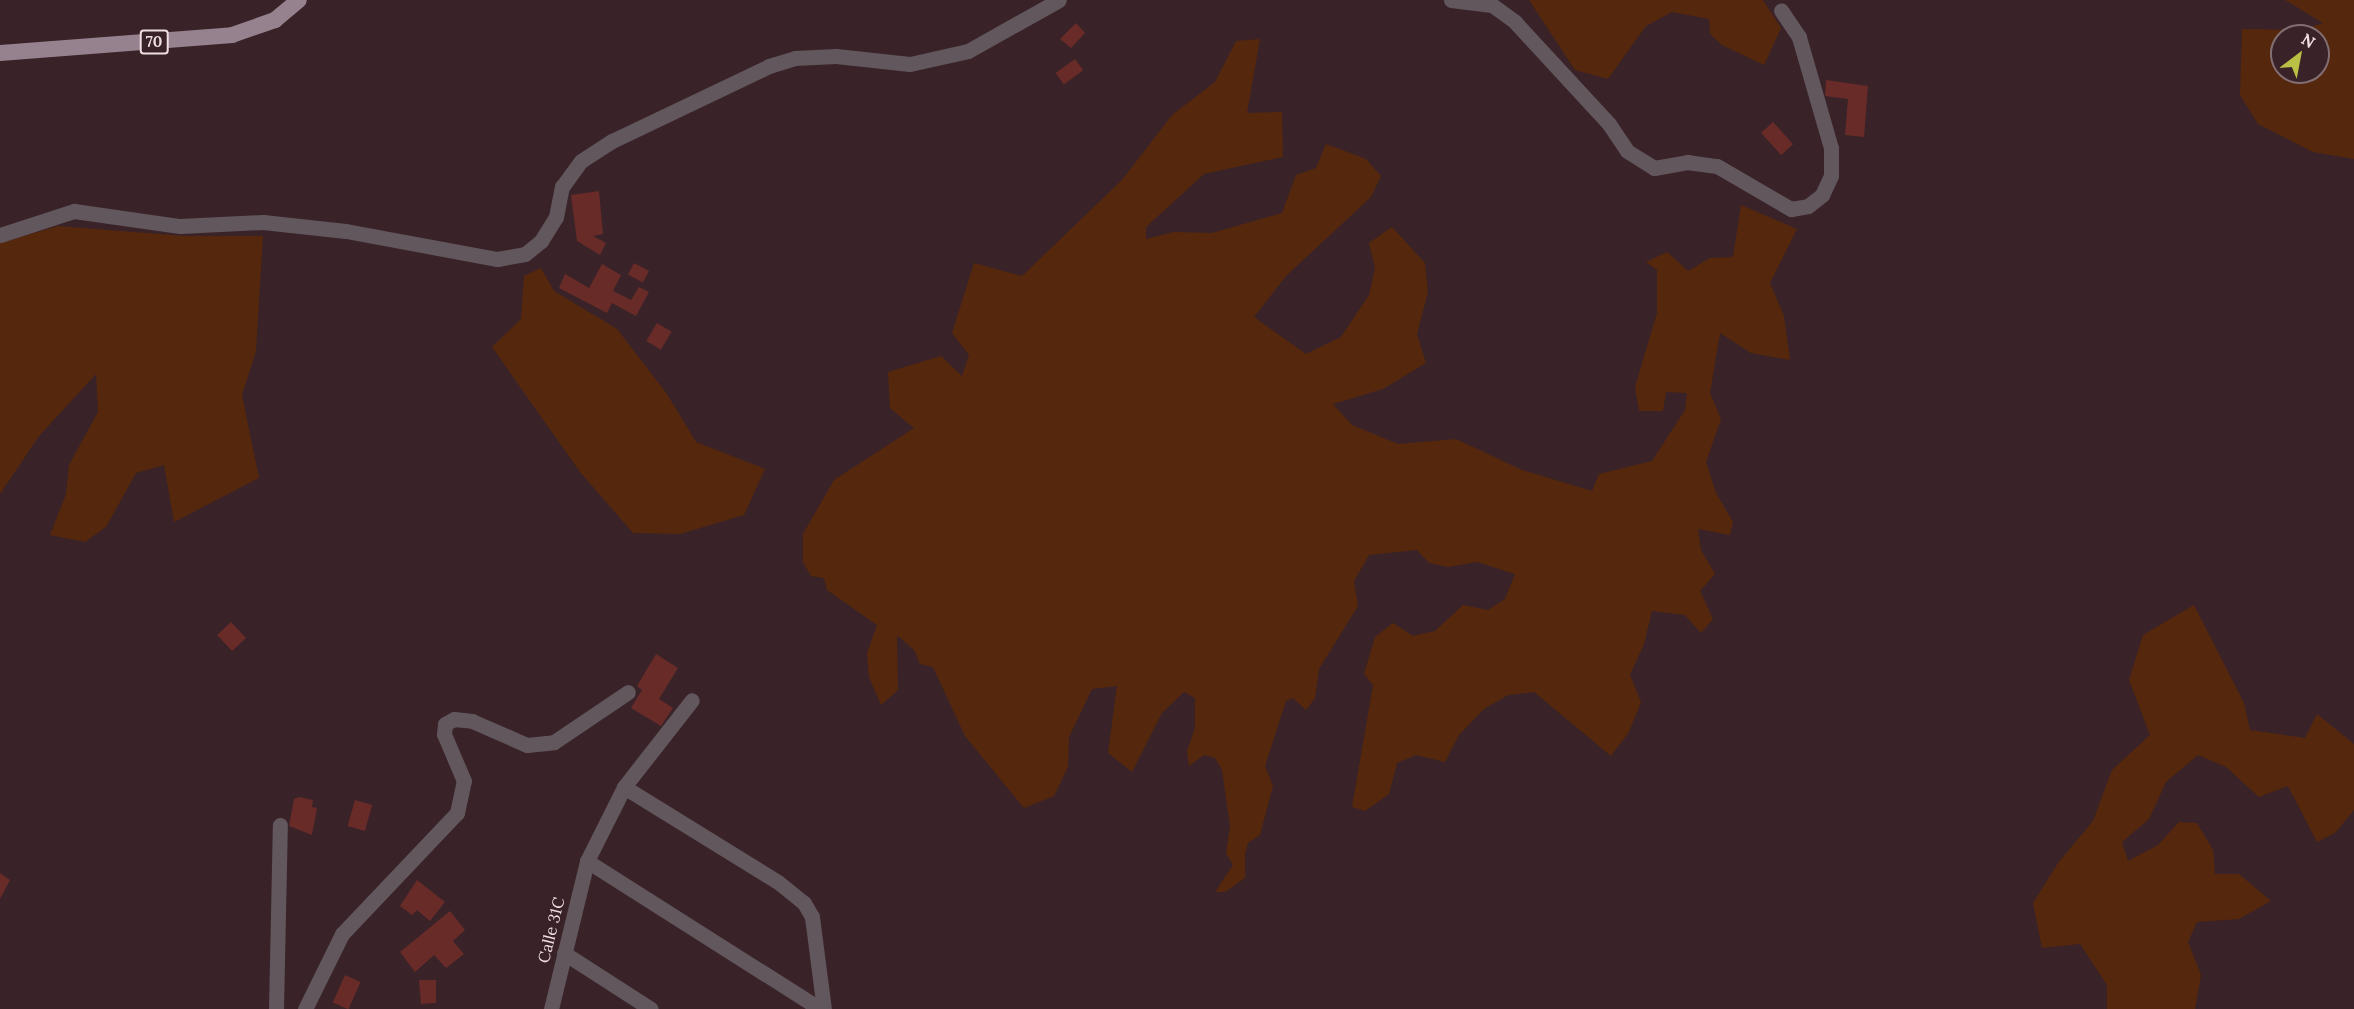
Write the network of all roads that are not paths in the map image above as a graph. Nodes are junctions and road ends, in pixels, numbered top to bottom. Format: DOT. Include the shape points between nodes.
graph roads {
  1 [pos="298,0"];
  2 [pos="1059,0"];
  3 [pos="1451,0"];
  4 [pos="1781,10"];
  5 [pos="0,53"];
  6 [pos="0,235"];
  7 [pos="628,692"];
  8 [pos="692,700"];
  9 [pos="624,787"];
  10 [pos="280,825"];
  11 [pos="587,861"];
  12 [pos="564,952"];
  13 [pos="276,1009"];
  14 [pos="305,1009"];
  15 [pos="551,1009"];
  16 [pos="651,1009"];
  17 [pos="822,1009"];
  1 -- 5 [label="main road, 70" via="275,20 232,35"];
  2 -- 6 [label="street" via="968,51 933,59 910,64 836,56 795,58 769,66 612,141 581,161 562,187 556,217 525,254 496,259 334,229 263,222 180,226 74,211"];
  3 -- 4 [label="street" via="1492,6 1515,22 1609,124 1627,151 1654,168 1687,162 1718,166 1791,209 1808,206 1822,195 1831,177 1831,148 1799,37"];
  7 -- 14 [label="street" via="554,742 528,745 472,721 454,718 445,724 450,750 464,781 457,813 342,934"];
  8 -- 9 [label="street, Calle 31C"];
  9 -- 11 [label="street, Calle 31C"];
  9 -- 17 [label="street" via="778,882 804,903 812,917"];
  10 -- 13 [label="street"];
  11 -- 12 [label="street, Calle 31C"];
  11 -- 17 [label="street"];
  12 -- 15 [label="street, Calle 31C"];
  12 -- 16 [label="street"];
}
